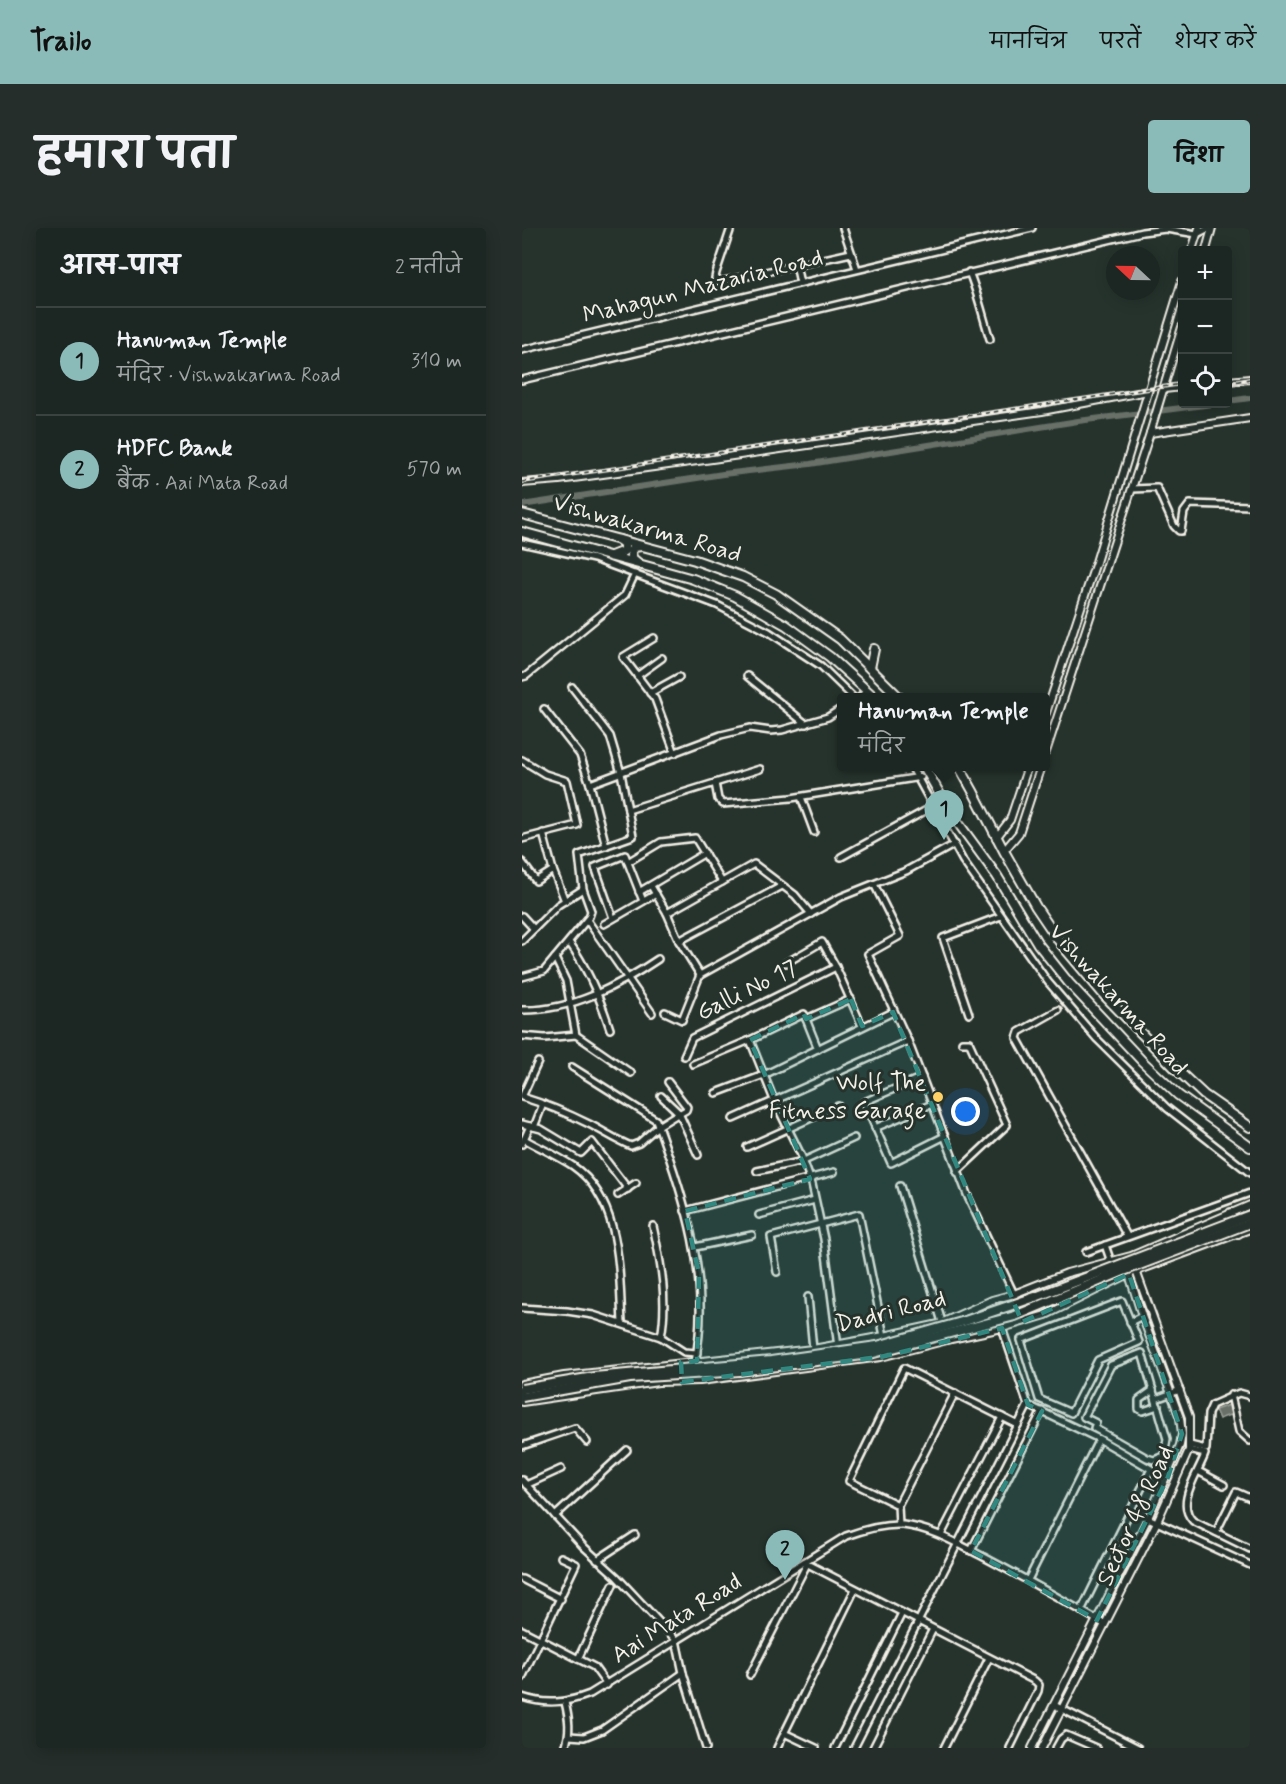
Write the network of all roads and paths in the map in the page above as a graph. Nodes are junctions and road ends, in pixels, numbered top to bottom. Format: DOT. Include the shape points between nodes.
graph roads {
  1 [pos="731,228"];
  2 [pos="843,228"];
  3 [pos="1032,228"];
  4 [pos="1211,228"];
  5 [pos="1198,231"];
  6 [pos="1193,246"];
  7 [pos="1207,246"];
  8 [pos="851,253"];
  9 [pos="796,265"];
  10 [pos="857,269"];
  11 [pos="969,273"];
  12 [pos="800,283"];
  13 [pos="1178,294"];
  14 [pos="990,339"];
  15 [pos="1178,341"];
  16 [pos="522,350"];
  17 [pos="1250,379"];
  18 [pos="522,380"];
  19 [pos="1232,381"];
  20 [pos="1178,388"];
  21 [pos="1164,390"];
  22 [pos="1148,392"];
  23 [pos="1250,418"];
  24 [pos="1150,432"];
  25 [pos="522,483"];
  26 [pos="1132,489"];
  27 [pos="1250,507"];
  28 [pos="522,514"];
  29 [pos="522,532"];
  30 [pos="618,539"];
  31 [pos="522,543"];
  32 [pos="644,546"];
  33 [pos="610,556"];
  34 [pos="639,564"];
  35 [pos="635,574"];
  36 [pos="654,638"];
  37 [pos="874,649"];
  38 [pos="662,658"];
  39 [pos="870,668"];
  40 [pos="522,676"];
  41 [pos="637,676"];
  42 [pos="747,676"];
  43 [pos="679,677"];
  44 [pos="572,687"];
  45 [pos="867,691"];
  46 [pos="650,693"];
  47 [pos="849,693"];
  48 [pos="865,693"];
  49 [pos="869,693"];
  50 [pos="895,693"];
  51 [pos="1050,700"];
  52 [pos="544,710"];
  53 [pos="837,711"];
  54 [pos="806,724"];
  55 [pos="1050,740"];
  56 [pos="675,753"];
  57 [pos="522,760"];
  58 [pos="760,769"];
  59 [pos="914,771"];
  60 [pos="925,771"];
  61 [pos="927,771"];
  62 [pos="961,771"];
  63 [pos="1026,771"];
  64 [pos="1039,771"];
  65 [pos="621,773"];
  66 [pos="919,778"];
  67 [pos="715,783"];
  68 [pos="590,784"];
  69 [pos="801,797"];
  70 [pos="934,806"];
  71 [pos="628,810"];
  72 [pos="814,832"];
  73 [pos="543,833"];
  74 [pos="996,838"];
  75 [pos="522,839"];
  76 [pos="955,844"];
  77 [pos="606,846"];
  78 [pos="1004,852"];
  79 [pos="705,854"];
  80 [pos="841,857"];
  81 [pos="522,862"];
  82 [pos="628,862"];
  83 [pos="553,870"];
  84 [pos="722,882"];
  85 [pos="874,884"];
  86 [pos="651,886"];
  87 [pos="782,886"];
  88 [pos="583,889"];
  89 [pos="639,892"];
  90 [pos="656,894"];
  91 [pos="565,901"];
  92 [pos="643,901"];
  93 [pos="667,913"];
  94 [pos="811,914"];
  95 [pos="522,916"];
  96 [pos="1001,916"];
  97 [pos="613,918"];
  98 [pos="587,920"];
  99 [pos="604,924"];
  100 [pos="534,929"];
  101 [pos="1029,930"];
  102 [pos="1017,939"];
  103 [pos="522,941"];
  104 [pos="679,941"];
  105 [pos="569,942"];
  106 [pos="555,958"];
  107 [pos="658,959"];
  108 [pos="786,963"];
  109 [pos="837,967"];
  110 [pos="700,975"];
  111 [pos="522,977"];
  112 [pos="628,979"];
  113 [pos="599,994"];
  114 [pos="851,999"];
  115 [pos="570,1002"];
  116 [pos="522,1010"];
  117 [pos="1058,1010"];
  118 [pos="665,1012"];
  119 [pos="893,1012"];
  120 [pos="652,1013"];
  121 [pos="969,1014"];
  122 [pos="806,1019"];
  123 [pos="862,1026"];
  124 [pos="610,1029"];
  125 [pos="576,1035"];
  126 [pos="522,1036"];
  127 [pos="750,1040"];
  128 [pos="908,1041"];
  129 [pos="962,1042"];
  130 [pos="818,1049"];
  131 [pos="684,1056"];
  132 [pos="538,1062"];
  133 [pos="693,1064"];
  134 [pos="572,1066"];
  135 [pos="631,1073"];
  136 [pos="764,1075"];
  137 [pos="922,1077"];
  138 [pos="668,1082"];
  139 [pos="716,1093"];
  140 [pos="661,1096"];
  141 [pos="774,1100"];
  142 [pos="543,1104"];
  143 [pos="932,1104"];
  144 [pos="838,1106"];
  145 [pos="679,1113"];
  146 [pos="733,1119"];
  147 [pos="522,1124"];
  148 [pos="658,1125"];
  149 [pos="532,1126"];
  150 [pos="1250,1127"];
  151 [pos="788,1128"];
  152 [pos="875,1128"];
  153 [pos="945,1136"];
  154 [pos="854,1138"];
  155 [pos="523,1142"];
  156 [pos="747,1147"];
  157 [pos="1250,1147"];
  158 [pos="698,1155"];
  159 [pos="804,1161"];
  160 [pos="757,1171"];
  161 [pos="834,1172"];
  162 [pos="957,1172"];
  163 [pos="1250,1173"];
  164 [pos="810,1179"];
  165 [pos="636,1183"];
  166 [pos="900,1186"];
  167 [pos="628,1189"];
  168 [pos="1250,1193"];
  169 [pos="618,1195"];
  170 [pos="815,1200"];
  171 [pos="1250,1205"];
  172 [pos="685,1211"];
  173 [pos="1231,1213"];
  174 [pos="759,1215"];
  175 [pos="1250,1215"];
  176 [pos="1250,1223"];
  177 [pos="820,1224"];
  178 [pos="653,1226"];
  179 [pos="1250,1229"];
  180 [pos="1238,1233"];
  181 [pos="752,1235"];
  182 [pos="1127,1236"];
  183 [pos="1105,1245"];
  184 [pos="695,1247"];
  185 [pos="1086,1252"];
  186 [pos="1127,1256"];
  187 [pos="1111,1262"];
  188 [pos="1137,1271"];
  189 [pos="777,1272"];
  190 [pos="1129,1274"];
  191 [pos="1014,1294"];
  192 [pos="808,1297"];
  193 [pos="522,1308"];
  194 [pos="1142,1316"];
  195 [pos="942,1322"];
  196 [pos="1022,1322"];
  197 [pos="1130,1322"];
  198 [pos="622,1323"];
  199 [pos="1002,1328"];
  200 [pos="884,1336"];
  201 [pos="661,1337"];
  202 [pos="837,1344"];
  203 [pos="813,1349"];
  204 [pos="697,1353"];
  205 [pos="681,1362"];
  206 [pos="696,1362"];
  207 [pos="840,1362"];
  208 [pos="682,1382"];
  209 [pos="522,1384"];
  210 [pos="522,1389"];
  211 [pos="1153,1390"];
  212 [pos="1180,1390"];
  213 [pos="955,1393"];
  214 [pos="1171,1394"];
  215 [pos="1231,1395"];
  216 [pos="1250,1396"];
  217 [pos="522,1397"];
  218 [pos="522,1402"];
  219 [pos="1157,1403"];
  220 [pos="1028,1405"];
  221 [pos="1042,1411"];
  222 [pos="1002,1417"];
  223 [pos="1018,1425"];
  224 [pos="1099,1438"];
  225 [pos="1250,1441"];
  226 [pos="587,1442"];
  227 [pos="522,1446"];
  228 [pos="1189,1447"];
  229 [pos="627,1450"];
  230 [pos="561,1469"];
  231 [pos="1198,1471"];
  232 [pos="524,1482"];
  233 [pos="1224,1485"];
  234 [pos="1250,1498"];
  235 [pos="898,1505"];
  236 [pos="555,1516"];
  237 [pos="1148,1518"];
  238 [pos="1157,1522"];
  239 [pos="899,1525"];
  240 [pos="1216,1532"];
  241 [pos="634,1535"];
  242 [pos="941,1535"];
  243 [pos="957,1544"];
  244 [pos="1250,1549"];
  245 [pos="971,1551"];
  246 [pos="561,1557"];
  247 [pos="597,1560"];
  248 [pos="805,1563"];
  249 [pos="1250,1564"];
  250 [pos="522,1579"];
  251 [pos="1028,1580"];
  252 [pos="612,1585"];
  253 [pos="855,1589"];
  254 [pos="561,1599"];
  255 [pos="1081,1611"];
  256 [pos="903,1613"];
  257 [pos="1097,1620"];
  258 [pos="918,1621"];
  259 [pos="1104,1624"];
  260 [pos="933,1629"];
  261 [pos="522,1630"];
  262 [pos="541,1639"];
  263 [pos="676,1640"];
  264 [pos="989,1658"];
  265 [pos="578,1659"];
  266 [pos="683,1673"];
  267 [pos="750,1675"];
  268 [pos="522,1678"];
  269 [pos="607,1684"];
  270 [pos="522,1697"];
  271 [pos="565,1702"];
  272 [pos="1054,1705"];
  273 [pos="1062,1709"];
  274 [pos="784,1733"];
  275 [pos="569,1736"];
  276 [pos="565,1748"];
  277 [pos="706,1748"];
  278 [pos="777,1748"];
  279 [pos="816,1748"];
  280 [pos="835,1748"];
  281 [pos="854,1748"];
  282 [pos="873,1748"];
  283 [pos="944,1748"];
  284 [pos="1010,1748"];
  285 [pos="1032,1748"];
  286 [pos="1042,1748"];
  287 [pos="1056,1748"];
  288 [pos="1096,1748"];
  289 [pos="1138,1748"];
  1 -- 9 [label="street" via="716,273 718,281"];
  2 -- 8 [label="street"];
  3 -- 10 [label="street, Mahagun Mazaria Road"];
  4 -- 5 [label="street"];
  4 -- 7 [label="street"];
  5 -- 6 [label="street"];
  5 -- 11 [label="street" via="1142,232"];
  8 -- 9 [label="street"];
  8 -- 10 [label="street"];
  9 -- 12 [label="street"];
  10 -- 12 [label="street, Mahagun Mazaria Road"];
  11 -- 14 [label="street"];
  11 -- 18 [label="street"];
  12 -- 16 [label="street, Mahagun Mazaria Road"];
  13 -- 22 [label="street"];
  15 -- 21 [label="street"];
  17 -- 19 [label="street"];
  20 -- 21 [label="street"];
  21 -- 24 [label="street"];
  22 -- 25 [label="street" via="1042,411"];
  22 -- 51 [label="street"];
  23 -- 24 [label="street"];
  24 -- 26 [label="street"];
  26 -- 27 [label="street" via="1157,488 1179,531 1190,504"];
  26 -- 55 [label="street"];
  28 -- 30 [label="main road, Vishwakarma Road"];
  29 -- 33 [label="main road, Vishwakarma Road"];
  30 -- 32 [label="main road, Vishwakarma Road"];
  30 -- 33 [label="main road" via="624,544 624,551"];
  31 -- 35 [label="street" via="594,559"];
  32 -- 34 [label="main road" via="631,551"];
  32 -- 39 [label="main road, Vishwakarma Road" via="743,577 776,594 840,639"];
  33 -- 34 [label="main road, Vishwakarma Road"];
  34 -- 45 [label="main road, Vishwakarma Road" via="735,596 795,631"];
  35 -- 40 [label="street" via="625,595"];
  35 -- 47 [label="street" via="717,605 769,632 820,666"];
  36 -- 41 [label="street" via="623,657"];
  37 -- 39 [label="main road"];
  38 -- 41 [label="street"];
  39 -- 50 [label="main road, Vishwakarma Road"];
  41 -- 46 [label="street"];
  42 -- 54 [label="street"];
  43 -- 46 [label="street"];
  44 -- 65 [label="street" via="610,736"];
  45 -- 48 [label="street"];
  45 -- 49 [label="main road, Vishwakarma Road"];
  46 -- 56 [label="street"];
  52 -- 68 [label="street" via="580,755"];
  53 -- 54 [label="street"];
  54 -- 56 [label="street" via="771,731 750,728"];
  56 -- 65 [label="street"];
  57 -- 73 [label="street" via="567,781 577,825"];
  58 -- 67 [label="street"];
  59 -- 66 [label="street"];
  60 -- 66 [label="street"];
  61 -- 101 [label="main road, Vishwakarma Road"];
  62 -- 74 [label="main road, Vishwakarma Road"];
  63 -- 74 [label="street" via="1010,820"];
  64 -- 78 [label="street" via="1019,832"];
  65 -- 68 [label="street"];
  65 -- 71 [label="street"];
  66 -- 69 [label="street"];
  66 -- 70 [label="street"];
  67 -- 69 [label="street" via="723,804"];
  67 -- 71 [label="street"];
  68 -- 77 [label="street"];
  69 -- 72 [label="street"];
  70 -- 76 [label="street"];
  70 -- 80 [label="street"];
  71 -- 77 [label="street" via="633,836"];
  73 -- 75 [label="street"];
  73 -- 83 [label="street"];
  74 -- 78 [label="main road, Vishwakarma Road"];
  76 -- 85 [label="street" via="906,872"];
  76 -- 96 [label="street"];
  77 -- 88 [label="street" via="579,855"];
  78 -- 150 [label="main road, Vishwakarma Road" via="1061,944 1104,995 1204,1095"];
  79 -- 82 [label="street" via="695,838 661,842"];
  79 -- 84 [label="street"];
  79 -- 86 [label="street"];
  81 -- 83 [label="street" via="536,881"];
  82 -- 89 [label="street"];
  82 -- 97 [label="street" via="625,855 595,867"];
  83 -- 91 [label="street"];
  84 -- 87 [label="street" via="754,864"];
  84 -- 93 [label="street"];
  85 -- 94 [label="street"];
  85 -- 119 [label="street" via="900,936 867,954"];
  86 -- 89 [label="street"];
  86 -- 90 [label="street"];
  87 -- 94 [label="street"];
  87 -- 104 [label="street"];
  88 -- 91 [label="street"];
  88 -- 98 [label="street" via="591,911"];
  89 -- 92 [label="street"];
  90 -- 92 [label="street"];
  90 -- 93 [label="street"];
  91 -- 100 [label="street"];
  92 -- 97 [label="street"];
  93 -- 104 [label="street"];
  94 -- 110 [label="street"];
  95 -- 100 [label="street"];
  96 -- 102 [label="street"];
  96 -- 121 [label="street" via="943,938"];
  97 -- 99 [label="street"];
  98 -- 105 [label="street"];
  98 -- 112 [label="street"];
  100 -- 103 [label="street"];
  101 -- 102 [label="street"];
  101 -- 157 [label="main road, Vishwakarma Road" via="1069,982 1142,1061 1178,1095"];
  102 -- 163 [label="street" via="1048,982 1128,1071 1167,1108"];
  104 -- 110 [label="street"];
  105 -- 106 [label="street"];
  105 -- 113 [label="street"];
  106 -- 111 [label="street" via="544,971"];
  106 -- 115 [label="street"];
  107 -- 112 [label="street"];
  108 -- 109 [label="street" via="822,942"];
  109 -- 114 [label="street"];
  109 -- 131 [label="street, Galli No 17" via="692,1038"];
  110 -- 118 [label="street" via="682,1020"];
  112 -- 113 [label="street"];
  112 -- 120 [label="street"];
  113 -- 115 [label="street"];
  113 -- 124 [label="street"];
  114 -- 122 [label="street"];
  114 -- 123 [label="street"];
  115 -- 116 [label="street"];
  115 -- 125 [label="street"];
  117 -- 182 [label="street" via="1019,1032 1017,1038"];
  119 -- 123 [label="street"];
  119 -- 128 [label="street"];
  122 -- 127 [label="street" via="804,1014"];
  122 -- 130 [label="street"];
  123 -- 130 [label="street"];
  125 -- 126 [label="street"];
  125 -- 135 [label="street"];
  127 -- 133 [label="street"];
  127 -- 136 [label="street"];
  128 -- 137 [label="street"];
  128 -- 141 [label="street"];
  129 -- 162 [label="street" via="969,1042 1007,1125"];
  130 -- 136 [label="street"];
  132 -- 142 [label="street" via="522,1097"];
  134 -- 148 [label="street"];
  136 -- 139 [label="street"];
  136 -- 141 [label="street"];
  137 -- 143 [label="street"];
  137 -- 152 [label="street" via="864,1102"];
  138 -- 145 [label="street" via="687,1107"];
  140 -- 145 [label="street"];
  141 -- 146 [label="street"];
  141 -- 151 [label="street"];
  142 -- 148 [label="street" via="631,1146"];
  142 -- 149 [label="street"];
  143 -- 152 [label="street"];
  143 -- 153 [label="street"];
  144 -- 151 [label="street"];
  145 -- 148 [label="street"];
  145 -- 158 [label="street"];
  147 -- 149 [label="street"];
  148 -- 172 [label="street"];
  149 -- 155 [label="street"];
  149 -- 167 [label="street" via="581,1153 592,1142"];
  151 -- 156 [label="street"];
  151 -- 159 [label="street"];
  152 -- 153 [label="street" via="891,1163"];
  153 -- 162 [label="street"];
  154 -- 159 [label="street"];
  155 -- 198 [label="street" via="573,1166 604,1204 618,1260"];
  159 -- 160 [label="street"];
  159 -- 164 [label="street"];
  161 -- 164 [label="street"];
  162 -- 191 [label="street"];
  164 -- 170 [label="street"];
  164 -- 172 [label="street"];
  165 -- 167 [label="street"];
  166 -- 195 [label="street"];
  167 -- 169 [label="street"];
  168 -- 182 [label="street"];
  170 -- 174 [label="street"];
  170 -- 177 [label="street"];
  171 -- 173 [label="street, Dadri Road"];
  172 -- 184 [label="street"];
  173 -- 180 [label="main road"];
  173 -- 186 [label="street, Dadri Road"];
  175 -- 210 [label="main road, bridge" via="1038,1296 877,1346 594,1377"];
  176 -- 217 [label="main road, bridge" via="1015,1316 870,1354 740,1371 630,1378"];
  177 -- 189 [label="street" via="771,1238"];
  177 -- 200 [label="street" via="859,1214"];
  177 -- 202 [label="street"];
  178 -- 201 [label="street" via="662,1286"];
  179 -- 180 [label="street, Dadri Road"];
  180 -- 188 [label="street, Dadri Road"];
  181 -- 184 [label="street"];
  182 -- 183 [label="street"];
  183 -- 185 [label="street"];
  183 -- 187 [label="street"];
  184 -- 204 [label="street" via="699,1284"];
  186 -- 187 [label="street, Dadri Road"];
  186 -- 188 [label="street, Sector 48 Road"];
  186 -- 190 [label="street, Sector 48 Road"];
  187 -- 191 [label="street, Dadri Road" via="1067,1273"];
  188 -- 190 [label="street, Dadri Road"];
  188 -- 212 [label="street, Sector 48 Road"];
  190 -- 194 [label="street, Sector 48 Road"];
  190 -- 196 [label="street, Dadri Road" via="1046,1315"];
  191 -- 195 [label="street, Dadri Road"];
  191 -- 196 [label="street"];
  192 -- 203 [label="street"];
  193 -- 198 [label="street" via="584,1313"];
  194 -- 197 [label="street"];
  194 -- 214 [label="street, Sector 48 Road"];
  195 -- 200 [label="street, Dadri Road"];
  196 -- 199 [label="street, Dadri Road"];
  197 -- 197 [label="street" via="1139,1342 1098,1360 1071,1413 1039,1399 1021,1340 1122,1301"];
  198 -- 201 [label="street"];
  199 -- 207 [label="street, Dadri Road" via="881,1357"];
  199 -- 220 [label="street"];
  200 -- 202 [label="street, Dadri Road"];
  201 -- 204 [label="street" via="684,1352"];
  202 -- 203 [label="street, Dadri Road"];
  202 -- 207 [label="street"];
  203 -- 206 [label="street, Dadri Road"];
  204 -- 206 [label="street"];
  205 -- 206 [label="street, Dadri Road"];
  205 -- 208 [label="street"];
  205 -- 209 [label="street, Dadri Road"];
  207 -- 208 [label="street, Dadri Road"];
  208 -- 218 [label="street, Dadri Road"];
  211 -- 219 [label="street"];
  211 -- 219 [label="street" via="1139,1400 1139,1409 1143,1411"];
  211 -- 219 [label="street" via="1142,1353 1111,1365 1084,1417 1096,1423 1094,1428 1154,1460 1164,1456 1167,1446"];
  212 -- 214 [label="street"];
  212 -- 228 [label="street, Sector 48 Road" via="1189,1417"];
  213 -- 222 [label="street"];
  213 -- 235 [label="street"];
  213 -- 235 [label="street" via="904,1368 849,1481"];
  214 -- 219 [label="street"];
  214 -- 237 [label="street, Sector 48 Road" via="1182,1426 1180,1445"];
  215 -- 216 [label="street"];
  215 -- 225 [label="street" via="1239,1431"];
  215 -- 228 [label="street" via="1209,1409 1206,1449"];
  220 -- 221 [label="street"];
  220 -- 223 [label="street"];
  221 -- 224 [label="street"];
  221 -- 245 [label="street"];
  222 -- 223 [label="street"];
  222 -- 242 [label="street"];
  223 -- 243 [label="street"];
  224 -- 251 [label="street"];
  224 -- 255 [label="street" via="1151,1469"];
  226 -- 227 [label="street" via="574,1428"];
  228 -- 231 [label="street" via="1205,1454"];
  228 -- 238 [label="street, Sector 48 Road"];
  229 -- 236 [label="street"];
  230 -- 232 [label="street"];
  231 -- 233 [label="street"];
  231 -- 240 [label="street" via="1185,1510 1192,1521"];
  232 -- 236 [label="street"];
  234 -- 240 [label="street" via="1236,1492"];
  235 -- 239 [label="street"];
  236 -- 247 [label="street"];
  237 -- 238 [label="street"];
  237 -- 257 [label="street, Sector 48 Road"];
  238 -- 249 [label="street"];
  238 -- 259 [label="street, Sector 48 Road"];
  239 -- 242 [label="street, Aai Mata Road"];
  239 -- 248 [label="street, Aai Mata Road" via="867,1528 846,1536"];
  240 -- 244 [label="street"];
  241 -- 247 [label="street"];
  242 -- 243 [label="street, Aai Mata Road"];
  243 -- 245 [label="street, Aai Mata Road"];
  243 -- 258 [label="street"];
  245 -- 251 [label="street, Aai Mata Road"];
  246 -- 254 [label="street" via="576,1564"];
  247 -- 263 [label="street"];
  248 -- 253 [label="street"];
  248 -- 263 [label="street, Aai Mata Road"];
  248 -- 267 [label="street"];
  250 -- 254 [label="street"];
  251 -- 255 [label="street, Aai Mata Road"];
  252 -- 265 [label="street"];
  253 -- 256 [label="street"];
  253 -- 274 [label="street"];
  254 -- 262 [label="street"];
  255 -- 257 [label="street, Aai Mata Road"];
  256 -- 258 [label="street"];
  256 -- 280 [label="street"];
  257 -- 259 [label="street, Aai Mata Road"];
  257 -- 272 [label="street, Sector 48 Road"];
  258 -- 260 [label="street"];
  258 -- 281 [label="street"];
  259 -- 273 [label="street, Sector 48 Road"];
  260 -- 264 [label="street"];
  260 -- 282 [label="street"];
  261 -- 262 [label="street"];
  262 -- 265 [label="street"];
  262 -- 268 [label="street"];
  263 -- 266 [label="street"];
  263 -- 269 [label="street, Aai Mata Road"];
  264 -- 283 [label="street"];
  264 -- 284 [label="street" via="1039,1685"];
  265 -- 269 [label="street" via="594,1667"];
  266 -- 275 [label="street" via="602,1730 584,1737"];
  266 -- 277 [label="street"];
  269 -- 271 [label="street, Aai Mata Road"];
  270 -- 271 [label="street, Aai Mata Road"];
  271 -- 275 [label="street"];
  272 -- 273 [label="street"];
  272 -- 285 [label="street, Sector 48 Road"];
  273 -- 286 [label="street, Sector 48 Road"];
  273 -- 289 [label="street"];
  274 -- 278 [label="street"];
  274 -- 279 [label="street"];
  275 -- 276 [label="street"];
  287 -- 288 [label="street" via="1066,1735"];
}
